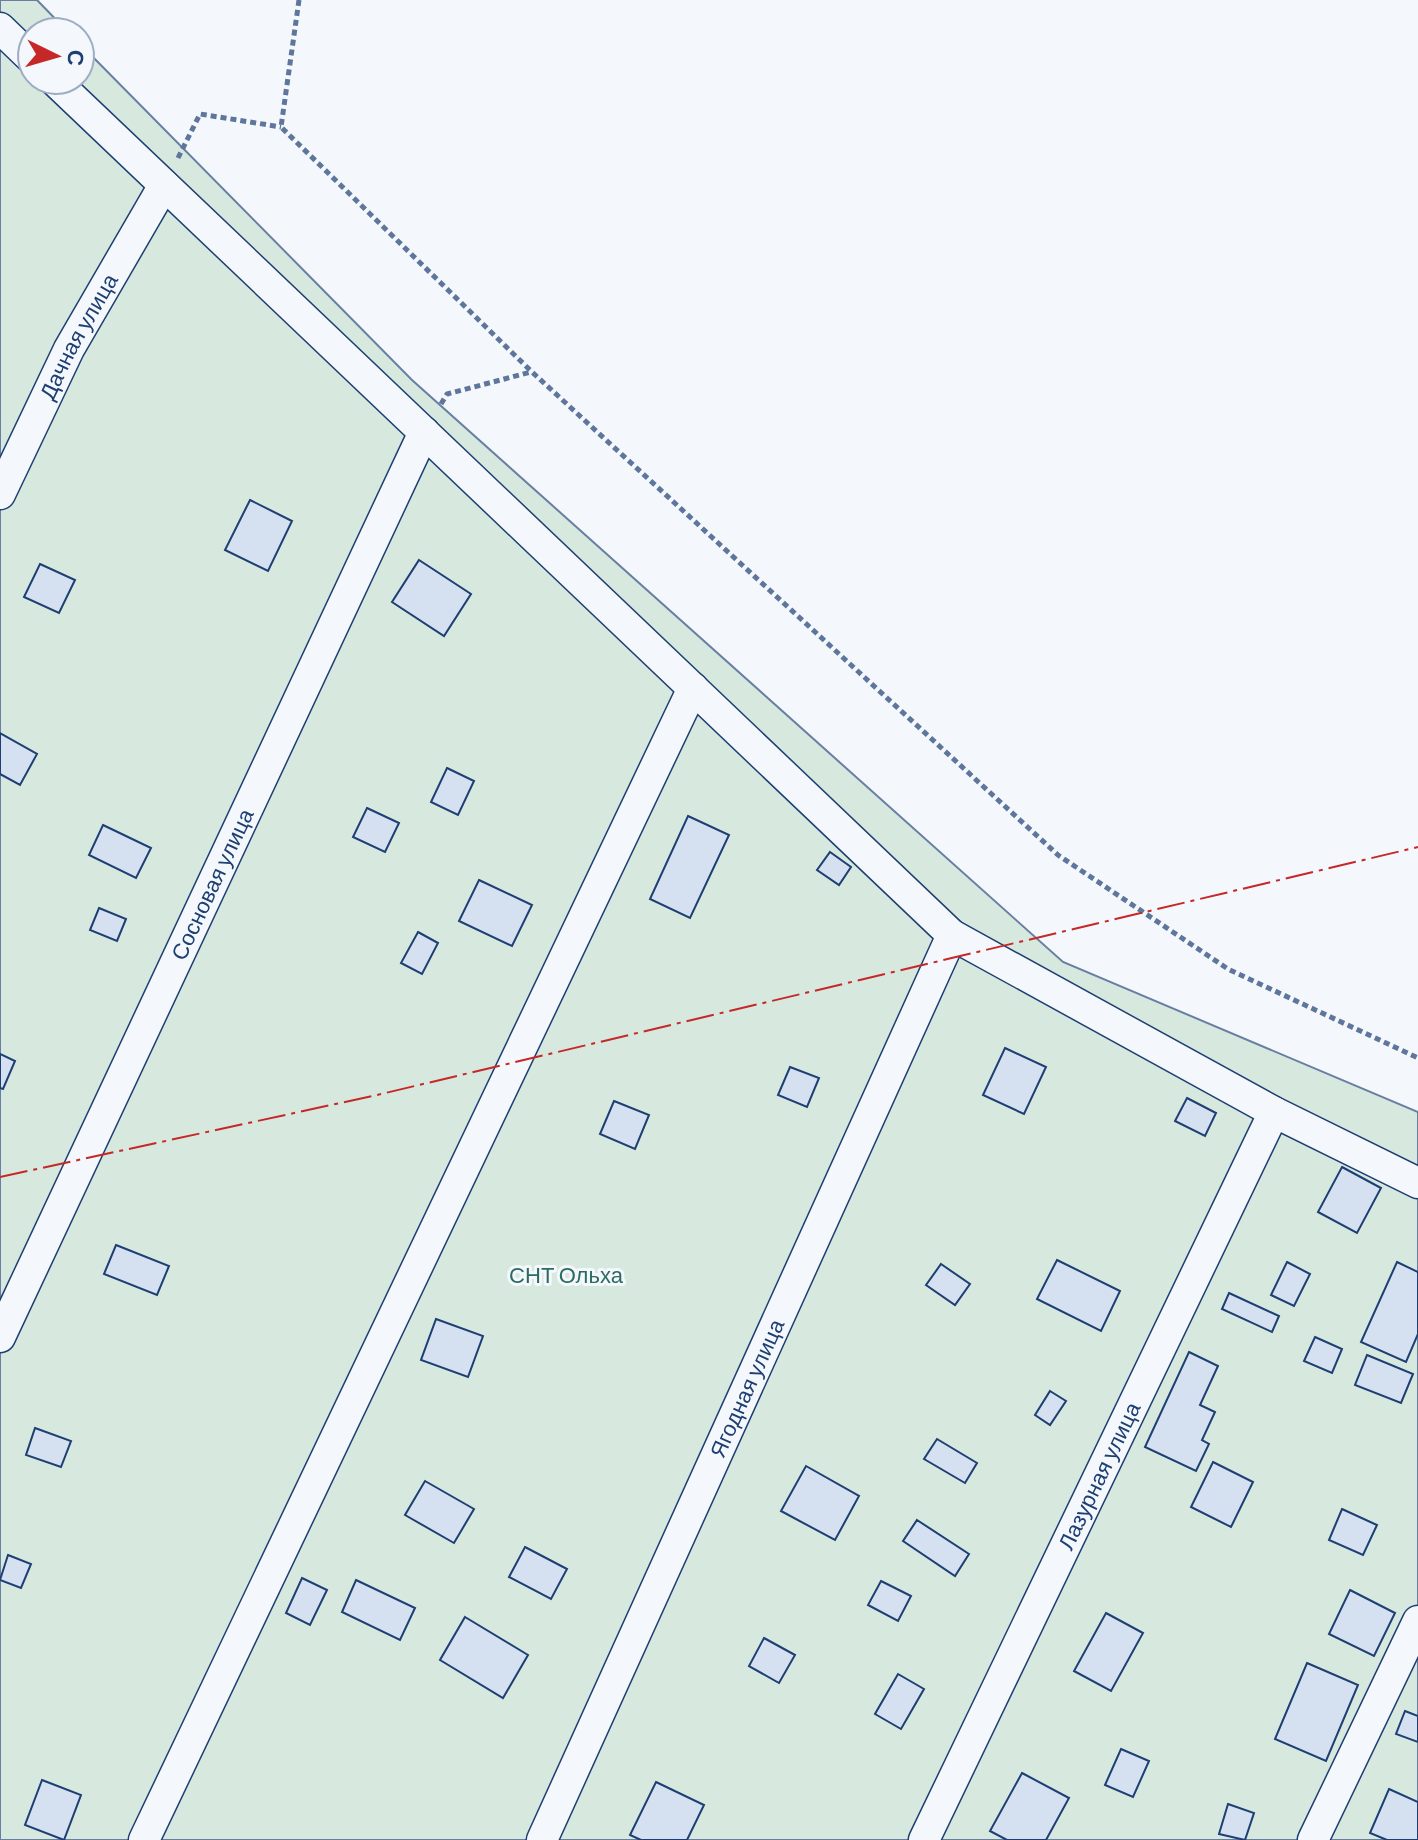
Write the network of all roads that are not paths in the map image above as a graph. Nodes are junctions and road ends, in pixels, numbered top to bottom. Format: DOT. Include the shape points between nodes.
graph roads {
  1 [pos="0,28"];
  2 [pos="16,44"];
  3 [pos="71,96"];
  4 [pos="164,185"];
  5 [pos="424,432"];
  6 [pos="0,494"];
  7 [pos="693,688"];
  8 [pos="952,935"];
  9 [pos="1274,1112"];
  10 [pos="1418,1183"];
  11 [pos="0,1337"];
  12 [pos="1418,1621"];
  13 [pos="144,1840"];
  14 [pos="542,1840"];
  15 [pos="924,1840"];
  16 [pos="1313,1840"];
  1 -- 2 [label="street"];
  3 -- 4 [label="street"];
  4 -- 5 [label="street"];
  4 -- 6 [label="street, Дачная улица" via="69,349"];
  5 -- 7 [label="street"];
  5 -- 11 [label="street, Сосновая улица"];
  7 -- 8 [label="street"];
  7 -- 13 [label="street"];
  8 -- 9 [label="street"];
  8 -- 14 [label="street, Ягодная улица"];
  9 -- 10 [label="street"];
  9 -- 15 [label="street, Лазурная улица"];
  12 -- 16 [label="street"];
}
